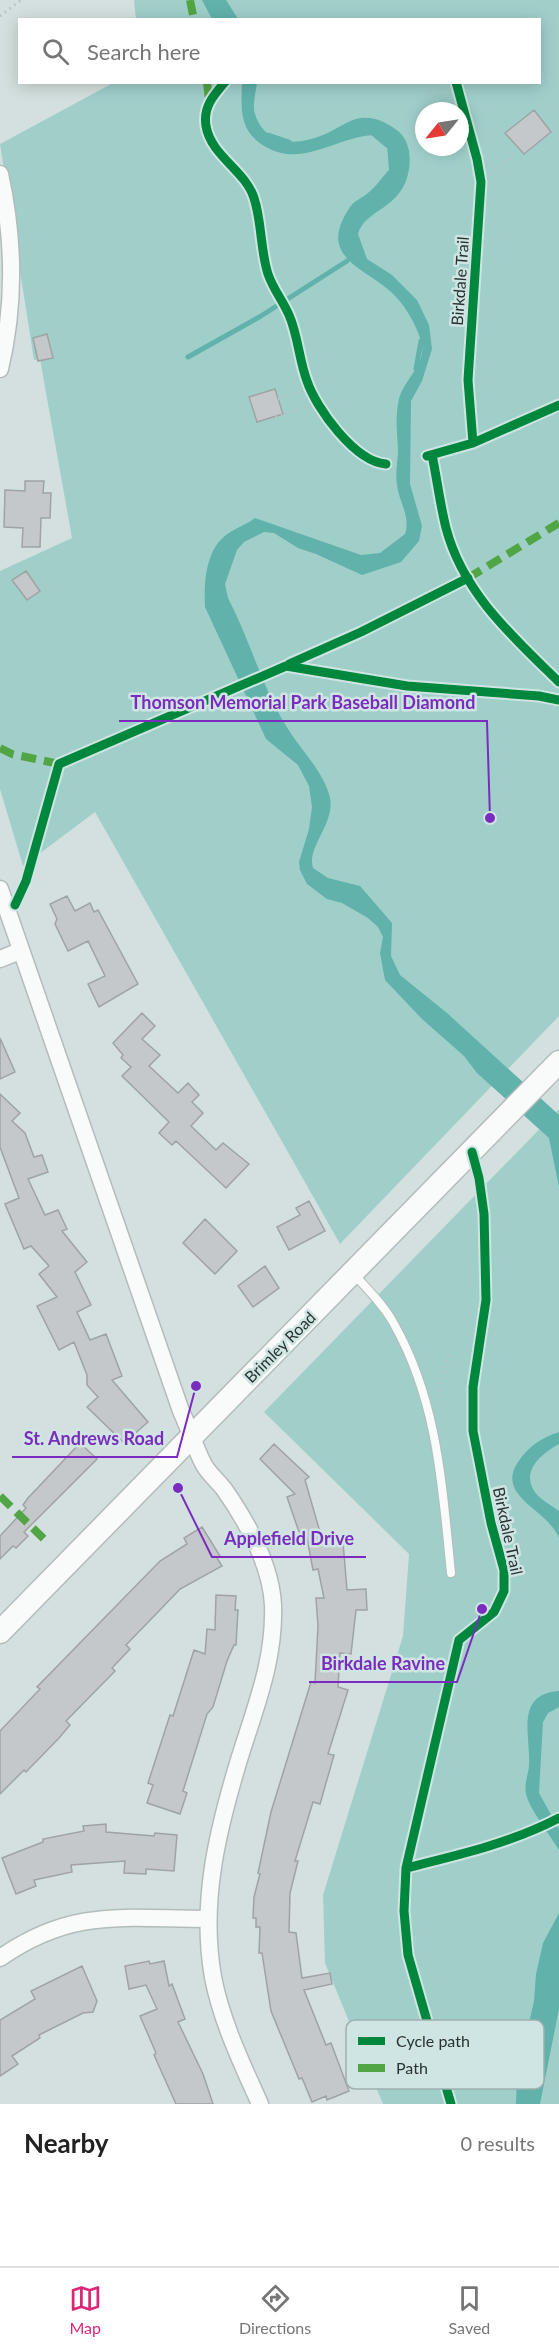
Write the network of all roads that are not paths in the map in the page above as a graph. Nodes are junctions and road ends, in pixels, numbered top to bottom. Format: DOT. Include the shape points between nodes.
graph roads {
  1 [pos="0,174"];
  2 [pos="0,369"];
  3 [pos="0,889"];
  4 [pos="20,951"];
  5 [pos="0,959"];
  6 [pos="559,1062"];
  7 [pos="353,1273"];
  8 [pos="192,1436"];
  9 [pos="451,1573"];
  10 [pos="0,1632"];
  11 [pos="207,1919"];
  12 [pos="0,1958"];
  13 [pos="260,2104"];
  1 -- 2 [label="street" via="12,265 8,326"];
  3 -- 4 [label="street"];
  4 -- 5 [label="street"];
  4 -- 8 [label="street"];
  6 -- 7 [label="main road, Brimley Road"];
  7 -- 8 [label="main road, Brimley Road"];
  7 -- 9 [label="lane" via="393,1322 420,1376 438,1453"];
  8 -- 10 [label="main road, Brimley Road"];
  8 -- 11 [label="street" via="205,1467 244,1519 258,1548 273,1603 269,1662 213,1853"];
  11 -- 12 [label="street" via="82,1920 49,1931"];
  11 -- 13 [label="street" via="213,1978"];
}
